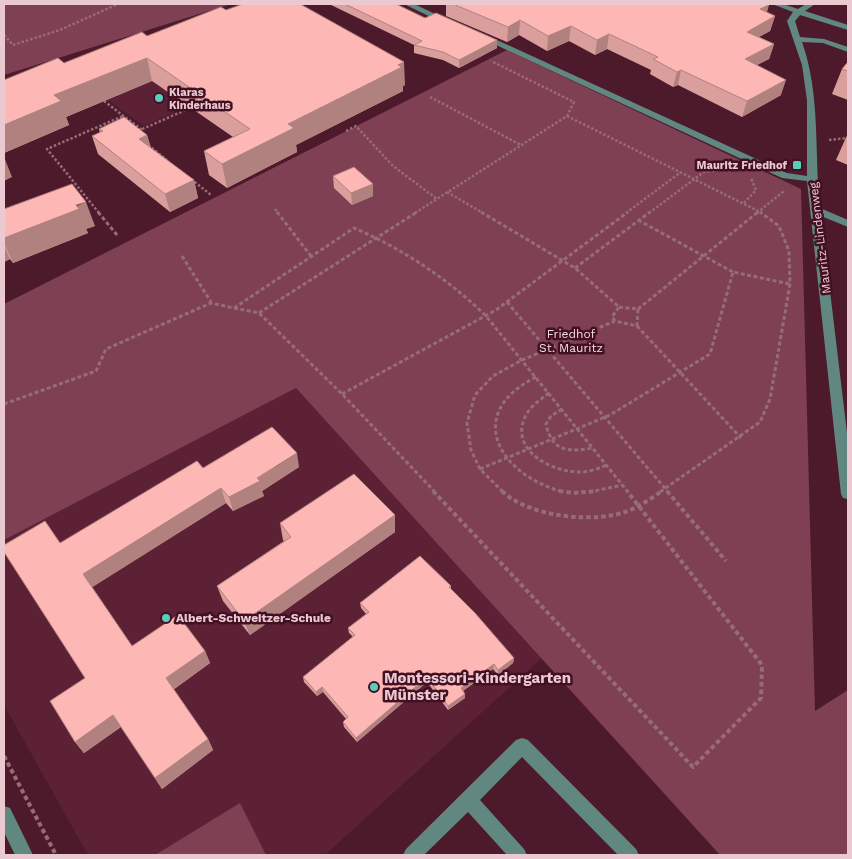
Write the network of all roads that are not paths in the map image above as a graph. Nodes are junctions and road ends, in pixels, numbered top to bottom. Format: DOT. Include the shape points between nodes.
graph roads {
  1 [pos="408,4"];
  2 [pos="776,4"];
  3 [pos="811,4"];
  4 [pos="799,11"];
  5 [pos="450,23"];
  6 [pos="848,28"];
  7 [pos="476,34"];
  8 [pos="796,39"];
  9 [pos="848,50"];
  10 [pos="812,180"];
  11 [pos="816,210"];
  12 [pos="848,224"];
  13 [pos="848,494"];
  14 [pos="468,800"];
  15 [pos="4,814"];
  16 [pos="24,855"];
  17 [pos="412,855"];
  18 [pos="518,855"];
  19 [pos="630,855"];
  1 -- 5 [label="street"];
  2 -- 4 [label="street"];
  3 -- 4 [label="street"];
  4 -- 6 [label="street"];
  4 -- 8 [label="street, Mauritz-Lindenweg" via="792,21"];
  7 -- 10 [label="street" via="785,176"];
  8 -- 9 [label="street" via="824,42"];
  8 -- 10 [label="street, Mauritz-Lindenweg" via="806,65 811,100"];
  10 -- 11 [label="street, Mauritz-Lindenweg"];
  11 -- 12 [label="street"];
  11 -- 13 [label="street, Mauritz-Lindenweg"];
  14 -- 17 [label="street"];
  14 -- 18 [label="street"];
  14 -- 19 [label="street" via="522,746"];
  15 -- 16 [label="street"];
}
